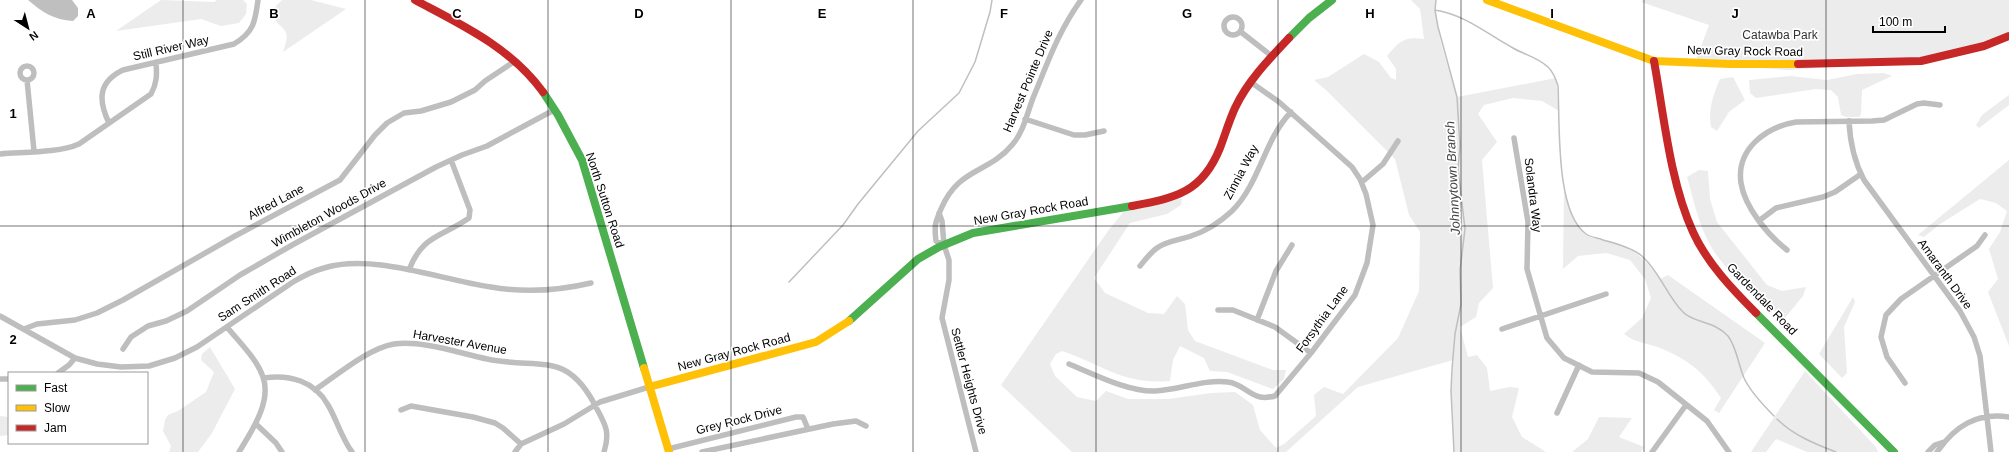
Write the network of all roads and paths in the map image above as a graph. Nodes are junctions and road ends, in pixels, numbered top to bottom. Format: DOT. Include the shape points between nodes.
graph roads {
  1 [pos="258,0"];
  2 [pos="415,0"];
  3 [pos="1081,0"];
  4 [pos="1332,0"];
  5 [pos="1488,0"];
  6 [pos="1240,32"];
  7 [pos="2009,36"];
  8 [pos="1273,57"];
  9 [pos="515,61"];
  10 [pos="1654,61"];
  11 [pos="156,62"];
  12 [pos="27,80"];
  13 [pos="1252,83"];
  14 [pos="1940,105"];
  15 [pos="554,110"];
  16 [pos="1291,112"];
  17 [pos="1025,119"];
  18 [pos="1849,122"];
  19 [pos="109,123"];
  20 [pos="1104,131"];
  21 [pos="1514,138"];
  22 [pos="1398,141"];
  23 [pos="34,151"];
  24 [pos="0,154"];
  25 [pos="451,160"];
  26 [pos="1861,174"];
  27 [pos="1362,182"];
  28 [pos="939,213"];
  29 [pos="1760,220"];
  30 [pos="1984,235"];
  31 [pos="944,245"];
  32 [pos="1292,245"];
  33 [pos="1787,250"];
  34 [pos="1140,266"];
  35 [pos="409,270"];
  36 [pos="1934,276"];
  37 [pos="591,283"];
  38 [pos="1606,294"];
  39 [pos="1218,310"];
  40 [pos="0,316"];
  41 [pos="1541,316"];
  42 [pos="1257,320"];
  43 [pos="226,327"];
  44 [pos="24,329"];
  45 [pos="1502,329"];
  46 [pos="123,349"];
  47 [pos="1311,353"];
  48 [pos="75,358"];
  49 [pos="1068,364"];
  50 [pos="1579,365"];
  51 [pos="59,372"];
  52 [pos="264,378"];
  53 [pos="1905,383"];
  54 [pos="650,387"];
  55 [pos="316,390"];
  56 [pos="595,405"];
  57 [pos="1686,405"];
  58 [pos="401,410"];
  59 [pos="1557,413"];
  60 [pos="1987,416"];
  61 [pos="2009,417"];
  62 [pos="256,424"];
  63 [pos="866,426"];
  64 [pos="808,429"];
  65 [pos="1944,442"];
  66 [pos="521,444"];
  67 [pos="669,451"];
  68 [pos="239,452"];
  69 [pos="282,452"];
  70 [pos="352,452"];
  71 [pos="515,452"];
  72 [pos="604,452"];
  73 [pos="702,452"];
  74 [pos="976,452"];
  75 [pos="1652,452"];
  76 [pos="1729,452"];
  77 [pos="1894,452"];
  78 [pos="1928,452"];
  79 [pos="1937,452"];
  80 [pos="1991,452"];
  1 -- 11 [label="street, Still River Way" via="251,31 244,38 234,44"];
  2 -- 9 [label="street, North Sutton Road" via="471,30"];
  3 -- 17 [label="street, Harvest Pointe Drive" via="1059,34"];
  4 -- 8 [label="street, New Gray Rock Road" via="1309,18"];
  5 -- 10 [label="street, New Gray Rock Road"];
  6 -- 8 [label="street"];
  7 -- 10 [label="street, New Gray Rock Road" via="1984,46 1921,61 1738,64"];
  8 -- 13 [label="street, New Gray Rock Road"];
  9 -- 15 [label="street, North Sutton Road" via="537,85"];
  9 -- 44 [label="street, Alfred Lane" via="475,90 452,102 404,113 387,123 340,180 123,300 75,320 37,324"];
  10 -- 77 [label="street, Gardendale Road" via="1677,186 1693,233 1732,289"];
  11 -- 19 [label="street" via="156,86 151,94"];
  11 -- 19 [label="street, Still River Way" via="123,70 107,82 101,101"];
  12 -- 23 [label="street"];
  13 -- 16 [label="street, Forsythia Lane"];
  13 -- 31 [label="street, New Gray Rock Road" via="1231,114 1212,167 1201,180 1186,191 1160,201 990,229"];
  14 -- 18 [label="street" via="1917,104 1884,120"];
  15 -- 25 [label="street, Wimbleton Woods Drive" via="487,146"];
  15 -- 54 [label="street, North Sutton Road" via="582,160"];
  16 -- 27 [label="street, Forsythia Lane" via="1344,158"];
  16 -- 34 [label="street, Zinnia Way" via="1280,123 1248,188 1234,209 1203,232 1158,247"];
  17 -- 20 [label="street" via="1074,135"];
  17 -- 28 [label="street, Harvest Pointe Drive" via="1012,146 1000,158 968,175 954,186"];
  18 -- 26 [label="street, Amaranth Drive" via="1853,153"];
  18 -- 29 [label="street" via="1785,123 1764,133 1755,141 1742,163 1741,183 1748,203"];
  19 -- 23 [label="street" via="72,147"];
  21 -- 41 [label="street, Solandra Way" via="1528,222 1527,269"];
  22 -- 27 [label="street" via="1383,164"];
  23 -- 24 [label="street"];
  25 -- 35 [label="street" via="470,210 469,218 422,246 414,255"];
  25 -- 46 [label="street, Wimbleton Woods Drive" via="240,275 187,311 148,326 131,337"];
  26 -- 29 [label="street" via="1835,192 1776,208"];
  26 -- 36 [label="street, Amaranth Drive"];
  27 -- 47 [label="street, Forsythia Lane" via="1373,225 1367,263 1355,295"];
  28 -- 31 [label="street, Settler Heights Drive"];
  29 -- 33 [label="street" via="1776,241"];
  30 -- 36 [label="street" via="1977,246"];
  31 -- 54 [label="street, New Gray Rock Road" via="918,259 850,320 816,342"];
  31 -- 74 [label="street, Settler Heights Drive" via="949,260 949,280 942,318"];
  32 -- 42 [label="street" via="1276,271"];
  35 -- 37 [label="street, Sam Smith Road" via="491,287 526,291 548,291"];
  35 -- 43 [label="street, Sam Smith Road" via="366,263 324,268 293,282"];
  36 -- 53 [label="street" via="1902,299 1886,315 1881,337 1887,357"];
  36 -- 60 [label="street, Amaranth Drive" via="1960,311 1974,337 1980,356"];
  38 -- 41 [label="street"];
  39 -- 42 [label="street" via="1234,310"];
  40 -- 44 [label="street, Sam Smith Road"];
  41 -- 45 [label="street"];
  41 -- 50 [label="street, Solandra Way" via="1547,338 1564,358"];
  42 -- 47 [label="street" via="1285,332"];
  43 -- 48 [label="street, Sam Smith Road" via="198,347 175,358 148,366 121,367"];
  43 -- 52 [label="street"];
  44 -- 48 [label="street, Sam Smith Road"];
  47 -- 49 [label="street, Forsythia Lane" via="1283,389 1276,396 1268,397 1259,397 1239,384 1218,381 1156,391 1131,388"];
  48 -- 51 [label="street"];
  50 -- 57 [label="street, Solandra Way" via="1592,372 1639,374 1658,382"];
  50 -- 59 [label="street"];
  52 -- 55 [label="street" via="292,378 303,381"];
  52 -- 62 [label="street" via="263,406"];
  54 -- 56 [label="street"];
  54 -- 67 [label="street, North Sutton Road"];
  55 -- 56 [label="street, Harvester Avenue" via="370,354 393,344 404,343 496,361 555,366 579,380"];
  55 -- 70 [label="street" via="328,404 344,441"];
  56 -- 66 [label="street" via="564,424"];
  56 -- 72 [label="street, Harvester Avenue" via="607,432"];
  57 -- 75 [label="street"];
  57 -- 76 [label="street, Solandra Way" via="1707,421"];
  58 -- 66 [label="street" via="411,406 495,423"];
  60 -- 61 [label="street" via="1995,414"];
  60 -- 65 [label="street" via="1974,418 1958,427"];
  60 -- 80 [label="street, Amaranth Drive"];
  62 -- 68 [label="street"];
  62 -- 69 [label="street"];
  63 -- 64 [label="street, Grey Rock Drive" via="856,421"];
  64 -- 67 [label="street, Grey Rock Drive" via="803,417 796,417"];
  64 -- 73 [label="street, Grey Rock Drive"];
  65 -- 78 [label="street"];
  65 -- 79 [label="street"];
  66 -- 71 [label="street"];
}
